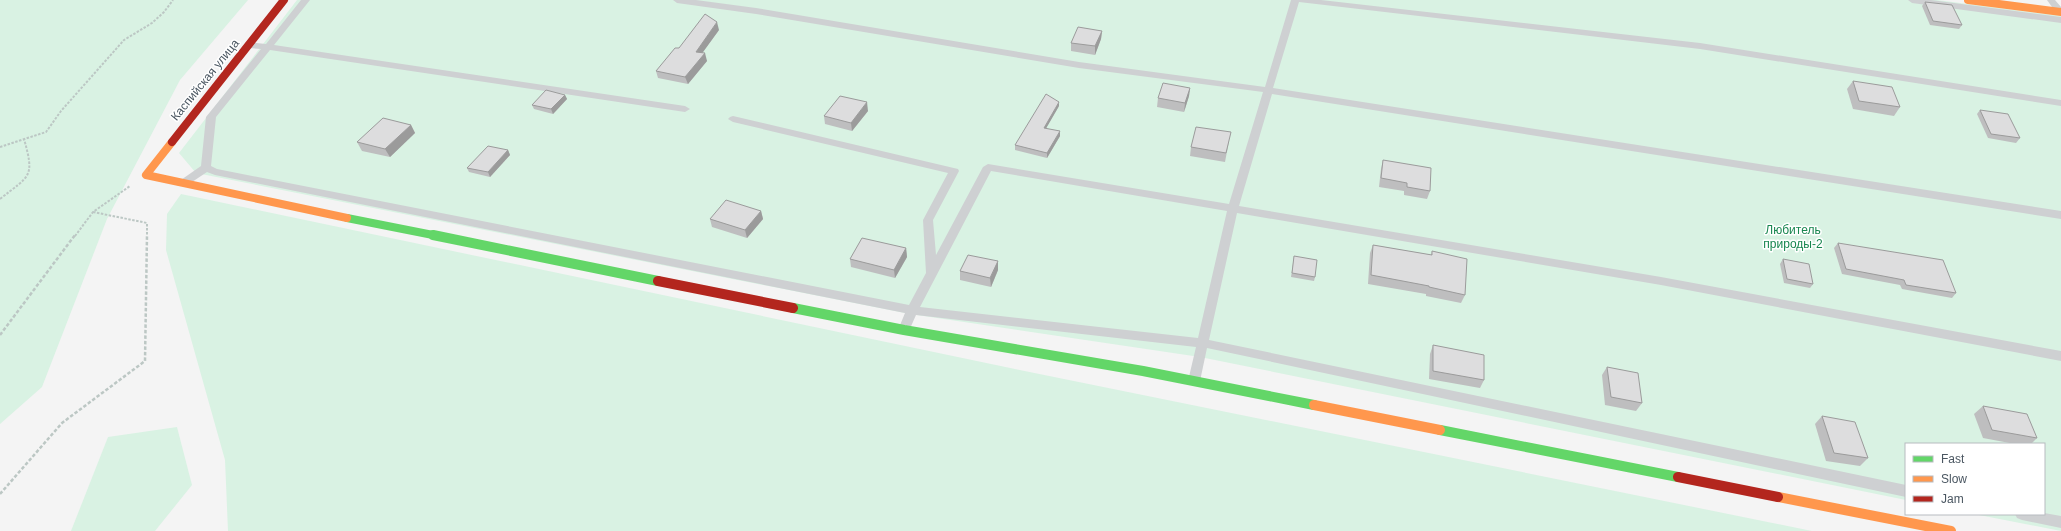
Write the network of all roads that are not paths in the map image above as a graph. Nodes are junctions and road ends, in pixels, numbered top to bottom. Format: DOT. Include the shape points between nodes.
graph roads {
  1 [pos="284,0"];
  2 [pos="306,0"];
  3 [pos="677,0"];
  4 [pos="1295,0"];
  5 [pos="1299,0"];
  6 [pos="1912,0"];
  7 [pos="1968,0"];
  8 [pos="2051,0"];
  9 [pos="2061,15"];
  10 [pos="248,45"];
  11 [pos="269,46"];
  12 [pos="1268,90"];
  13 [pos="2061,103"];
  14 [pos="685,109"];
  15 [pos="733,119"];
  16 [pos="206,168"];
  17 [pos="182,184"];
  18 [pos="1233,208"];
  19 [pos="2061,215"];
  20 [pos="932,274"];
  21 [pos="912,310"];
  22 [pos="904,330"];
  23 [pos="1203,343"];
  24 [pos="2061,356"];
  25 [pos="1194,381"];
  26 [pos="1905,491"];
  27 [pos="2027,515"];
  28 [pos="2061,522"];
  29 [pos="1951,531"];
  1 -- 10 [label="street, Каспийская улица"];
  2 -- 11 [label="lane"];
  3 -- 12 [label="lane" via="1079,65"];
  4 -- 12 [label="lane"];
  5 -- 13 [label="lane" via="1700,46"];
  6 -- 9 [label="lane"];
  7 -- 9 [label="street"];
  8 -- 9 [label="lane"];
  10 -- 11 [label="lane"];
  10 -- 17 [label="street, Каспийская улица" via="146,175"];
  11 -- 14 [label="lane"];
  11 -- 16 [label="lane" via="211,117"];
  12 -- 18 [label="lane"];
  12 -- 19 [label="lane"];
  15 -- 20 [label="lane" via="954,171 928,220"];
  16 -- 17 [label="lane"];
  16 -- 21 [label="lane"];
  17 -- 22 [label="street"];
  18 -- 20 [label="lane" via="988,167"];
  18 -- 23 [label="lane"];
  18 -- 24 [label="lane" via="1653,280"];
  20 -- 21 [label="lane"];
  21 -- 22 [label="lane"];
  21 -- 23 [label="lane"];
  22 -- 25 [label="street"];
  23 -- 25 [label="lane"];
  23 -- 26 [label="lane"];
  25 -- 29 [label="street"];
  27 -- 28 [label="lane"];
}
